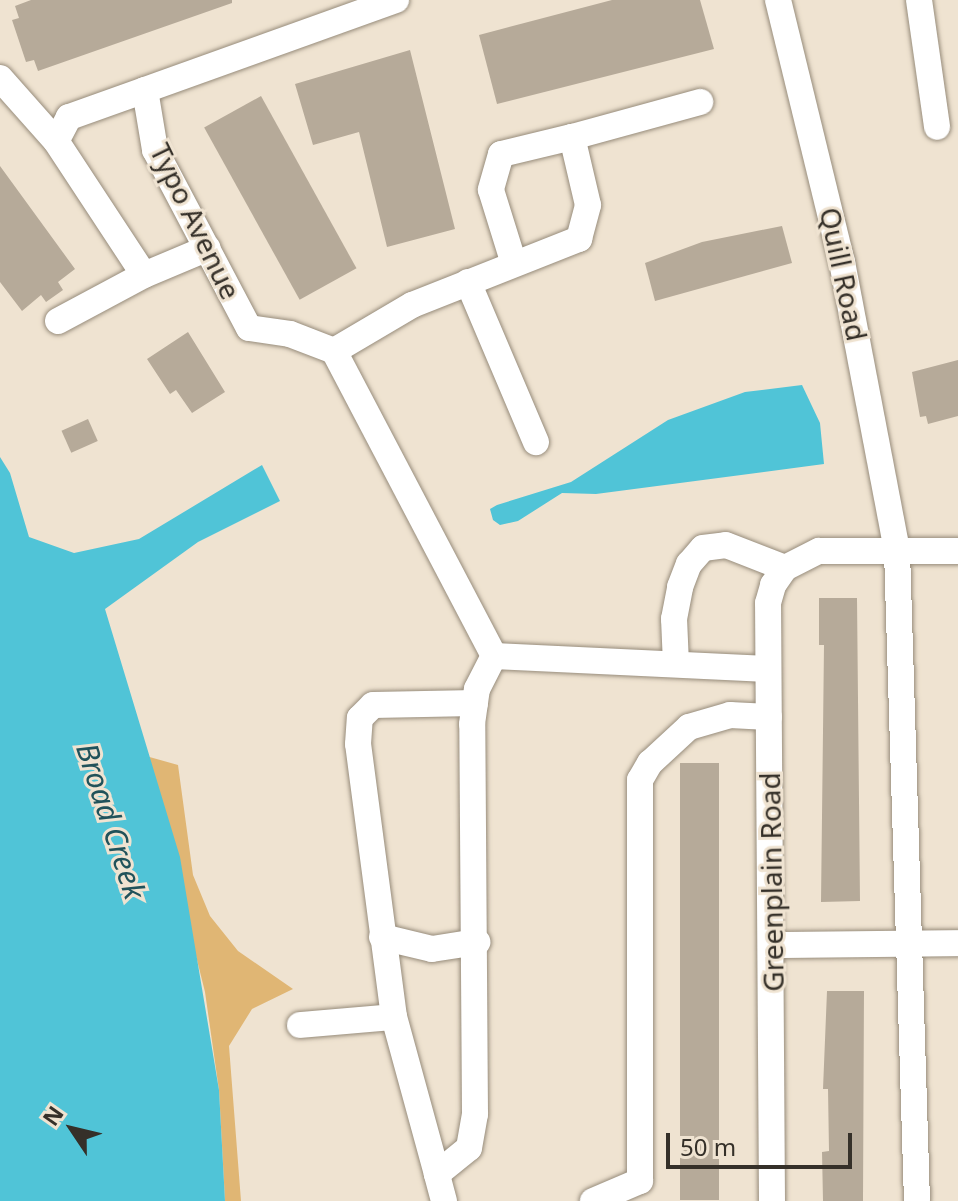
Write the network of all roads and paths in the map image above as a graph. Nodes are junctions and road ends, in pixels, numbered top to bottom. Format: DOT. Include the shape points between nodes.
graph roads {
  1 [pos="396,0"];
  2 [pos="778,0"];
  3 [pos="919,0"];
  4 [pos="0,78"];
  5 [pos="145,90"];
  6 [pos="700,102"];
  7 [pos="937,127"];
  8 [pos="572,137"];
  9 [pos="56,141"];
  10 [pos="208,248"];
  11 [pos="514,264"];
  12 [pos="144,275"];
  13 [pos="468,282"];
  14 [pos="58,321"];
  15 [pos="334,351"];
  16 [pos="536,442"];
  17 [pos="897,551"];
  18 [pos="958,551"];
  19 [pos="785,568"];
  20 [pos="494,656"];
  21 [pos="676,664"];
  22 [pos="768,669"];
  23 [pos="475,703"];
  24 [pos="769,717"];
  25 [pos="382,937"];
  26 [pos="477,942"];
  27 [pos="958,943"];
  28 [pos="909,944"];
  29 [pos="772,945"];
  30 [pos="394,1017"];
  31 [pos="300,1025"];
  32 [pos="437,1174"];
  33 [pos="640,1191"];
  34 [pos="444,1201"];
  35 [pos="593,1201"];
  36 [pos="772,1201"];
  37 [pos="917,1201"];
  1 -- 5 [label="street"];
  2 -- 17 [label="street, Quill Road" via="846,277"];
  3 -- 7 [label="street"];
  4 -- 9 [label="street"];
  5 -- 9 [label="street" via="69,117"];
  5 -- 10 [label="street, Typo Avenue" via="155,150"];
  6 -- 8 [label="street"];
  8 -- 11 [label="street" via="588,205 579,239"];
  8 -- 11 [label="street" via="501,154 491,190"];
  9 -- 12 [label="street"];
  10 -- 12 [label="street"];
  10 -- 15 [label="street, Typo Avenue" via="249,328 290,334"];
  11 -- 13 [label="street"];
  12 -- 14 [label="street"];
  13 -- 15 [label="street" via="412,305"];
  13 -- 16 [label="street"];
  15 -- 20 [label="street"];
  17 -- 18 [label="street"];
  17 -- 19 [label="street" via="819,551"];
  17 -- 28 [label="street, Quill Road"];
  19 -- 21 [label="street" via="726,545 703,548 680,587 674,619"];
  19 -- 22 [label="street, Greenplain Road" via="768,603"];
  20 -- 21 [label="street"];
  20 -- 23 [label="street"];
  21 -- 22 [label="street"];
  22 -- 24 [label="street, Greenplain Road"];
  23 -- 25 [label="street" via="390,702 373,705 360,718 358,744"];
  23 -- 26 [label="street"];
  24 -- 29 [label="street, Greenplain Road"];
  24 -- 33 [label="street" via="730,715 689,727 650,763 640,780"];
  25 -- 26 [label="street" via="432,949"];
  25 -- 30 [label="street"];
  26 -- 32 [label="street" via="475,1114 469,1148"];
  27 -- 28 [label="street"];
  28 -- 29 [label="street"];
  28 -- 37 [label="street, Quill Road"];
  29 -- 36 [label="street, Greenplain Road"];
  30 -- 31 [label="street"];
  30 -- 32 [label="street"];
  32 -- 34 [label="street"];
  33 -- 35 [label="street"];
}
